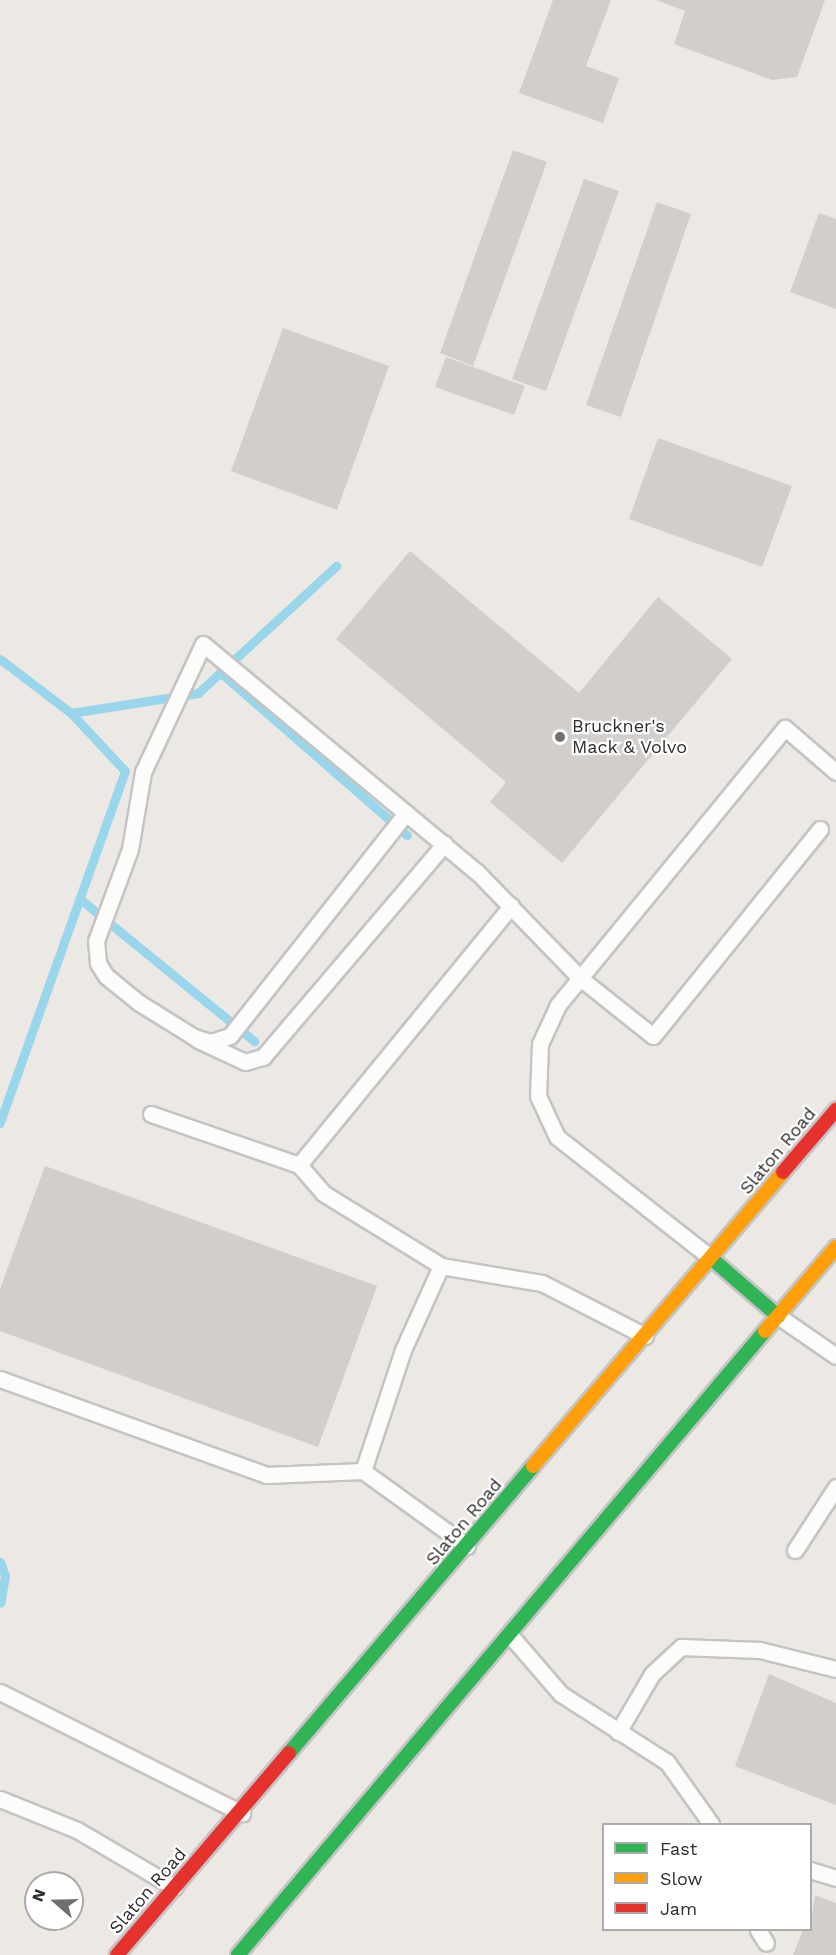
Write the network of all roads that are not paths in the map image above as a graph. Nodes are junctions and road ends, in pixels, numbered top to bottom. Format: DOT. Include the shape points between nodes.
graph roads {
  1 [pos="836,772"];
  2 [pos="406,813"];
  3 [pos="820,829"];
  4 [pos="444,844"];
  5 [pos="511,906"];
  6 [pos="580,978"];
  7 [pos="194,1037"];
  8 [pos="836,1110"];
  9 [pos="151,1114"];
  10 [pos="299,1165"];
  11 [pos="836,1247"];
  12 [pos="711,1258"];
  13 [pos="441,1266"];
  14 [pos="778,1316"];
  15 [pos="645,1336"];
  16 [pos="836,1356"];
  17 [pos="0,1379"];
  18 [pos="363,1471"];
  19 [pos="836,1487"];
  20 [pos="467,1546"];
  21 [pos="795,1550"];
  22 [pos="510,1635"];
  23 [pos="836,1669"];
  24 [pos="0,1692"];
  25 [pos="618,1732"];
  26 [pos="0,1799"];
  27 [pos="242,1813"];
  28 [pos="710,1823"];
  29 [pos="812,1871"];
  30 [pos="836,1878"];
  31 [pos="174,1887"];
  32 [pos="759,1931"];
  33 [pos="766,1943"];
  34 [pos="117,1955"];
  35 [pos="238,1955"];
  1 -- 6 [label="lane" via="785,728"];
  2 -- 4 [label="lane"];
  2 -- 7 [label="lane" via="230,1036 210,1042"];
  2 -- 7 [label="lane" via="203,644 143,772 130,849 96,941 106,976"];
  3 -- 6 [label="lane" via="653,1036"];
  4 -- 5 [label="lane"];
  4 -- 7 [label="lane" via="263,1057 245,1062 222,1056"];
  5 -- 6 [label="lane"];
  5 -- 10 [label="lane"];
  6 -- 12 [label="lane" via="558,1005 540,1044 536,1071 543,1116 557,1137"];
  8 -- 12 [label="highway, Slaton Road"];
  9 -- 10 [label="lane"];
  10 -- 13 [label="lane" via="323,1193"];
  11 -- 14 [label="highway"];
  12 -- 14 [label="highway"];
  12 -- 15 [label="highway, Slaton Road"];
  13 -- 15 [label="lane" via="542,1283"];
  13 -- 18 [label="lane" via="403,1350"];
  14 -- 16 [label="lane"];
  14 -- 22 [label="highway"];
  15 -- 20 [label="highway, Slaton Road"];
  17 -- 18 [label="lane" via="266,1475"];
  18 -- 20 [label="lane"];
  19 -- 21 [label="lane"];
  20 -- 27 [label="highway, Slaton Road"];
  22 -- 25 [label="lane" via="552,1687"];
  22 -- 35 [label="highway"];
  23 -- 25 [label="lane" via="760,1650 681,1647 652,1674"];
  24 -- 27 [label="lane"];
  25 -- 28 [label="lane" via="667,1762"];
  26 -- 31 [label="lane" via="77,1830"];
  27 -- 31 [label="highway, Slaton Road"];
  29 -- 30 [label="lane"];
  31 -- 34 [label="highway, Slaton Road"];
  32 -- 33 [label="lane"];
}
